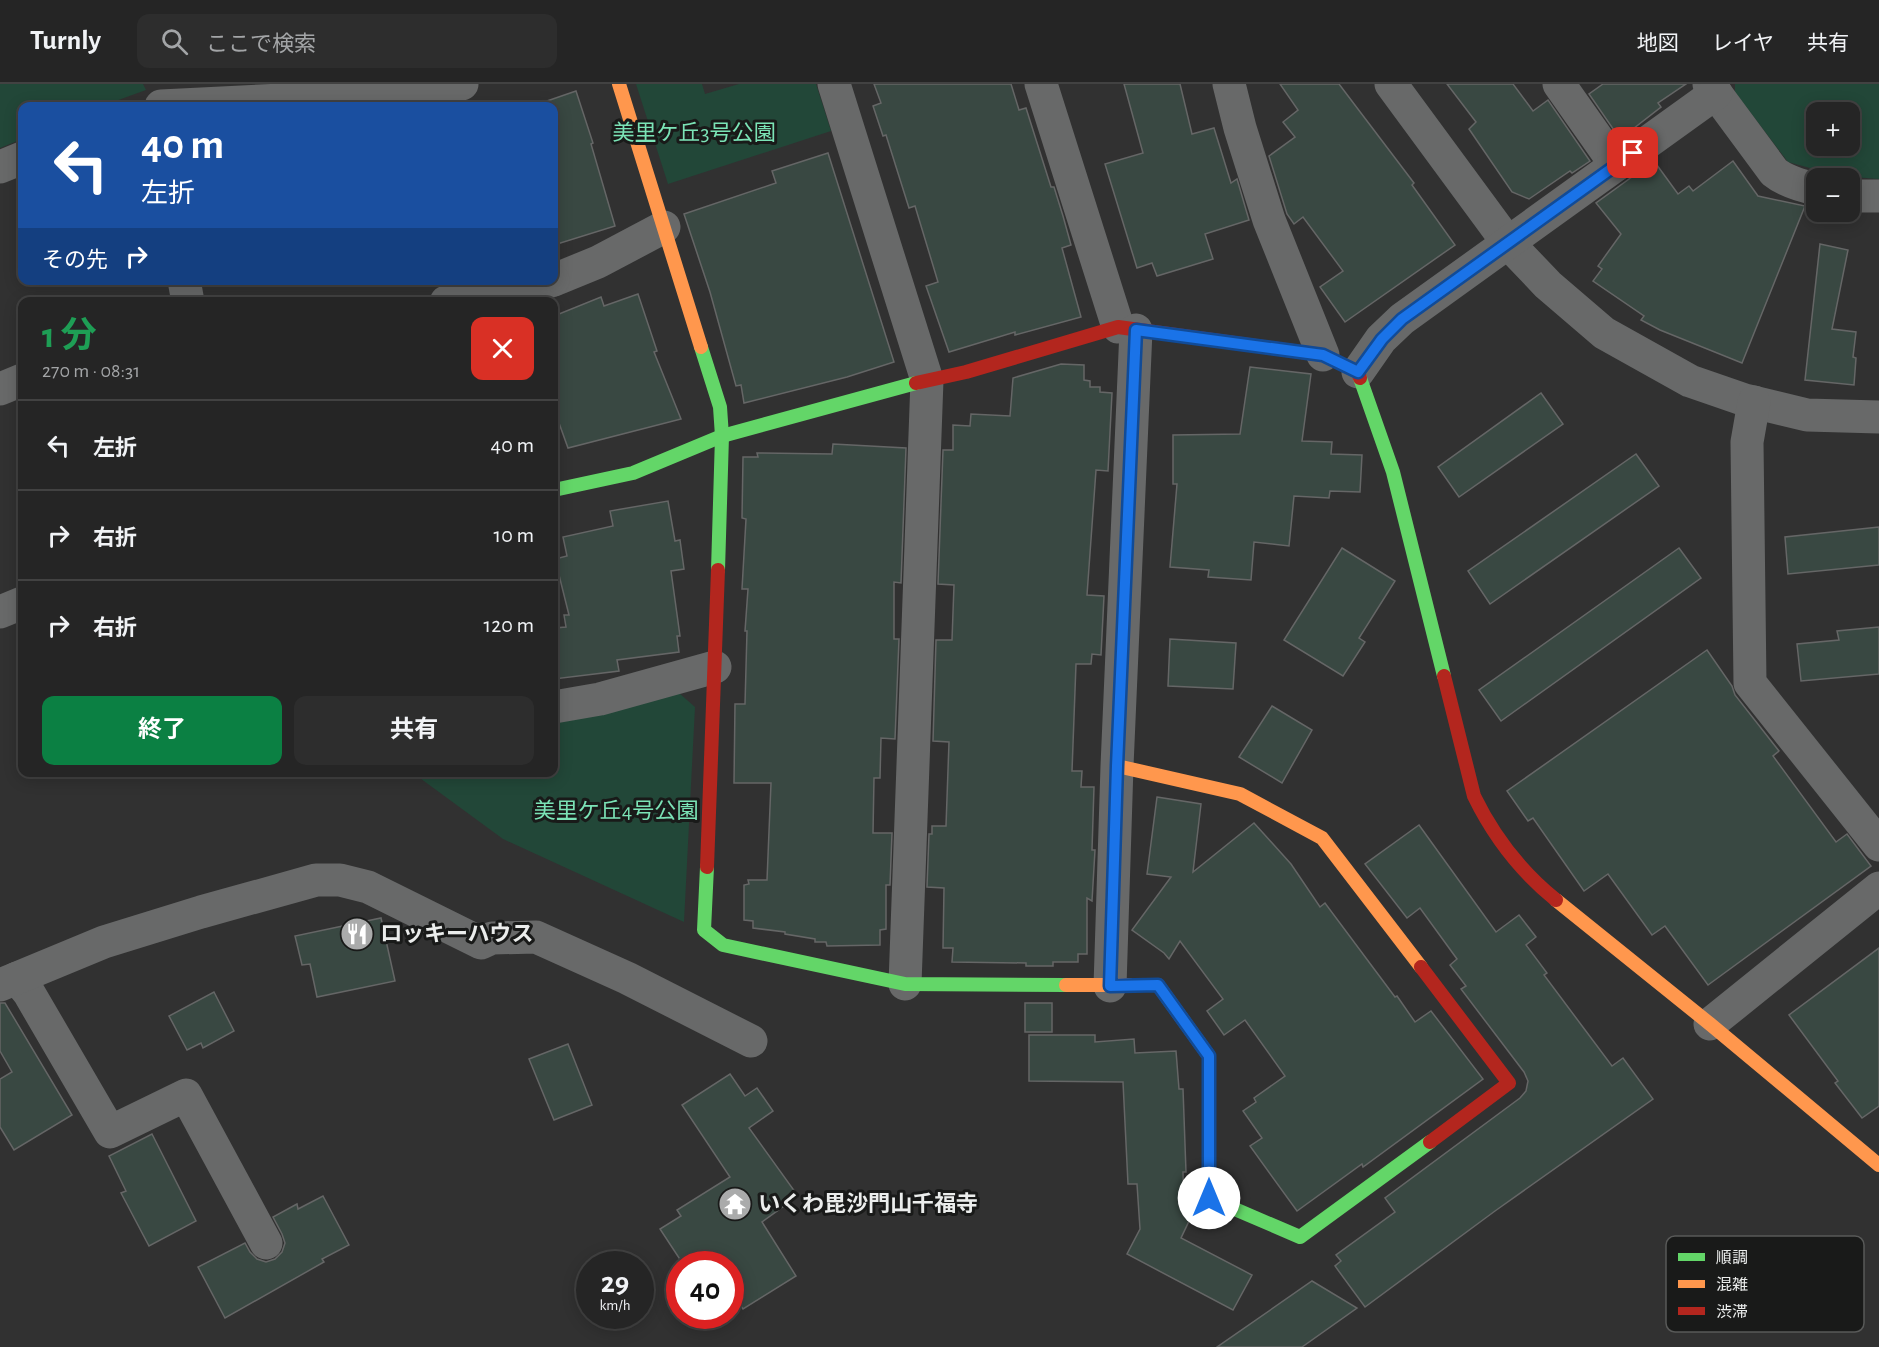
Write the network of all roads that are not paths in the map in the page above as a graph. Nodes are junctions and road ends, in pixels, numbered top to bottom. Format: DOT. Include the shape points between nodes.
graph roads {
  1 [pos="462,84"];
  2 [pos="619,84"];
  3 [pos="834,84"];
  4 [pos="1041,84"];
  5 [pos="1229,84"];
  6 [pos="1391,84"];
  7 [pos="1559,84"];
  8 [pos="1713,89"];
  9 [pos="242,102"];
  10 [pos="18,160"];
  11 [pos="1616,165"];
  12 [pos="0,167"];
  13 [pos="1806,187"];
  14 [pos="1860,196"];
  15 [pos="1879,196"];
  16 [pos="664,227"];
  17 [pos="1508,243"];
  18 [pos="558,278"];
  19 [pos="540,285"];
  20 [pos="485,297"];
  21 [pos="1127,329"];
  22 [pos="1323,355"];
  23 [pos="1358,372"];
  24 [pos="927,380"];
  25 [pos="18,382"];
  26 [pos="0,389"];
  27 [pos="1754,402"];
  28 [pos="1879,417"];
  29 [pos="722,436"];
  30 [pos="558,489"];
  31 [pos="18,605"];
  32 [pos="0,612"];
  33 [pos="716,667"];
  34 [pos="558,706"];
  35 [pos="1117,766"];
  36 [pos="1879,845"];
  37 [pos="1879,888"];
  38 [pos="8,982"];
  39 [pos="906,984"];
  40 [pos="1110,986"];
  41 [pos="1710,1024"];
  42 [pos="751,1041"];
  43 [pos="1879,1165"];
  44 [pos="266,1243"];
  1 -- 9 [label="street" via="381,95"];
  2 -- 16 [label="street"];
  3 -- 24 [label="street"];
  4 -- 21 [label="street"];
  5 -- 22 [label="street" via="1269,220"];
  6 -- 17 [label="street"];
  7 -- 11 [label="street"];
  8 -- 11 [label="street"];
  8 -- 13 [label="street" via="1774,172"];
  10 -- 12 [label="street"];
  11 -- 17 [label="street"];
  14 -- 15 [label="street"];
  16 -- 18 [label="street"];
  16 -- 29 [label="street" via="720,407"];
  17 -- 23 [label="street" via="1402,319"];
  17 -- 27 [label="street" via="1548,285 1604,333 1690,381"];
  19 -- 20 [label="street"];
  21 -- 22 [label="street"];
  21 -- 24 [label="street"];
  21 -- 35 [label="street"];
  22 -- 23 [label="street"];
  23 -- 41 [label="street" via="1393,472 1474,796 1482,813 1530,878"];
  24 -- 29 [label="street"];
  24 -- 39 [label="street"];
  25 -- 26 [label="street"];
  27 -- 28 [label="street" via="1808,415"];
  27 -- 36 [label="street" via="1747,442 1750,683"];
  29 -- 30 [label="street" via="633,473"];
  29 -- 33 [label="street"];
  31 -- 32 [label="street"];
  33 -- 34 [label="street" via="600,699"];
  33 -- 39 [label="street" via="704,930 723,945"];
  35 -- 40 [label="street"];
  35 -- 40 [label="street" via="1240,794 1322,838 1509,1083 1300,1237 1209,1198 1209,1056 1158,985"];
  37 -- 41 [label="street"];
  38 -- 42 [label="street" via="104,942 201,912 316,880 340,880 368,887 481,943 492,938 536,937"];
  38 -- 44 [label="street" via="29,993 110,1132 186,1095"];
  39 -- 40 [label="street"];
  41 -- 43 [label="street"];
}
